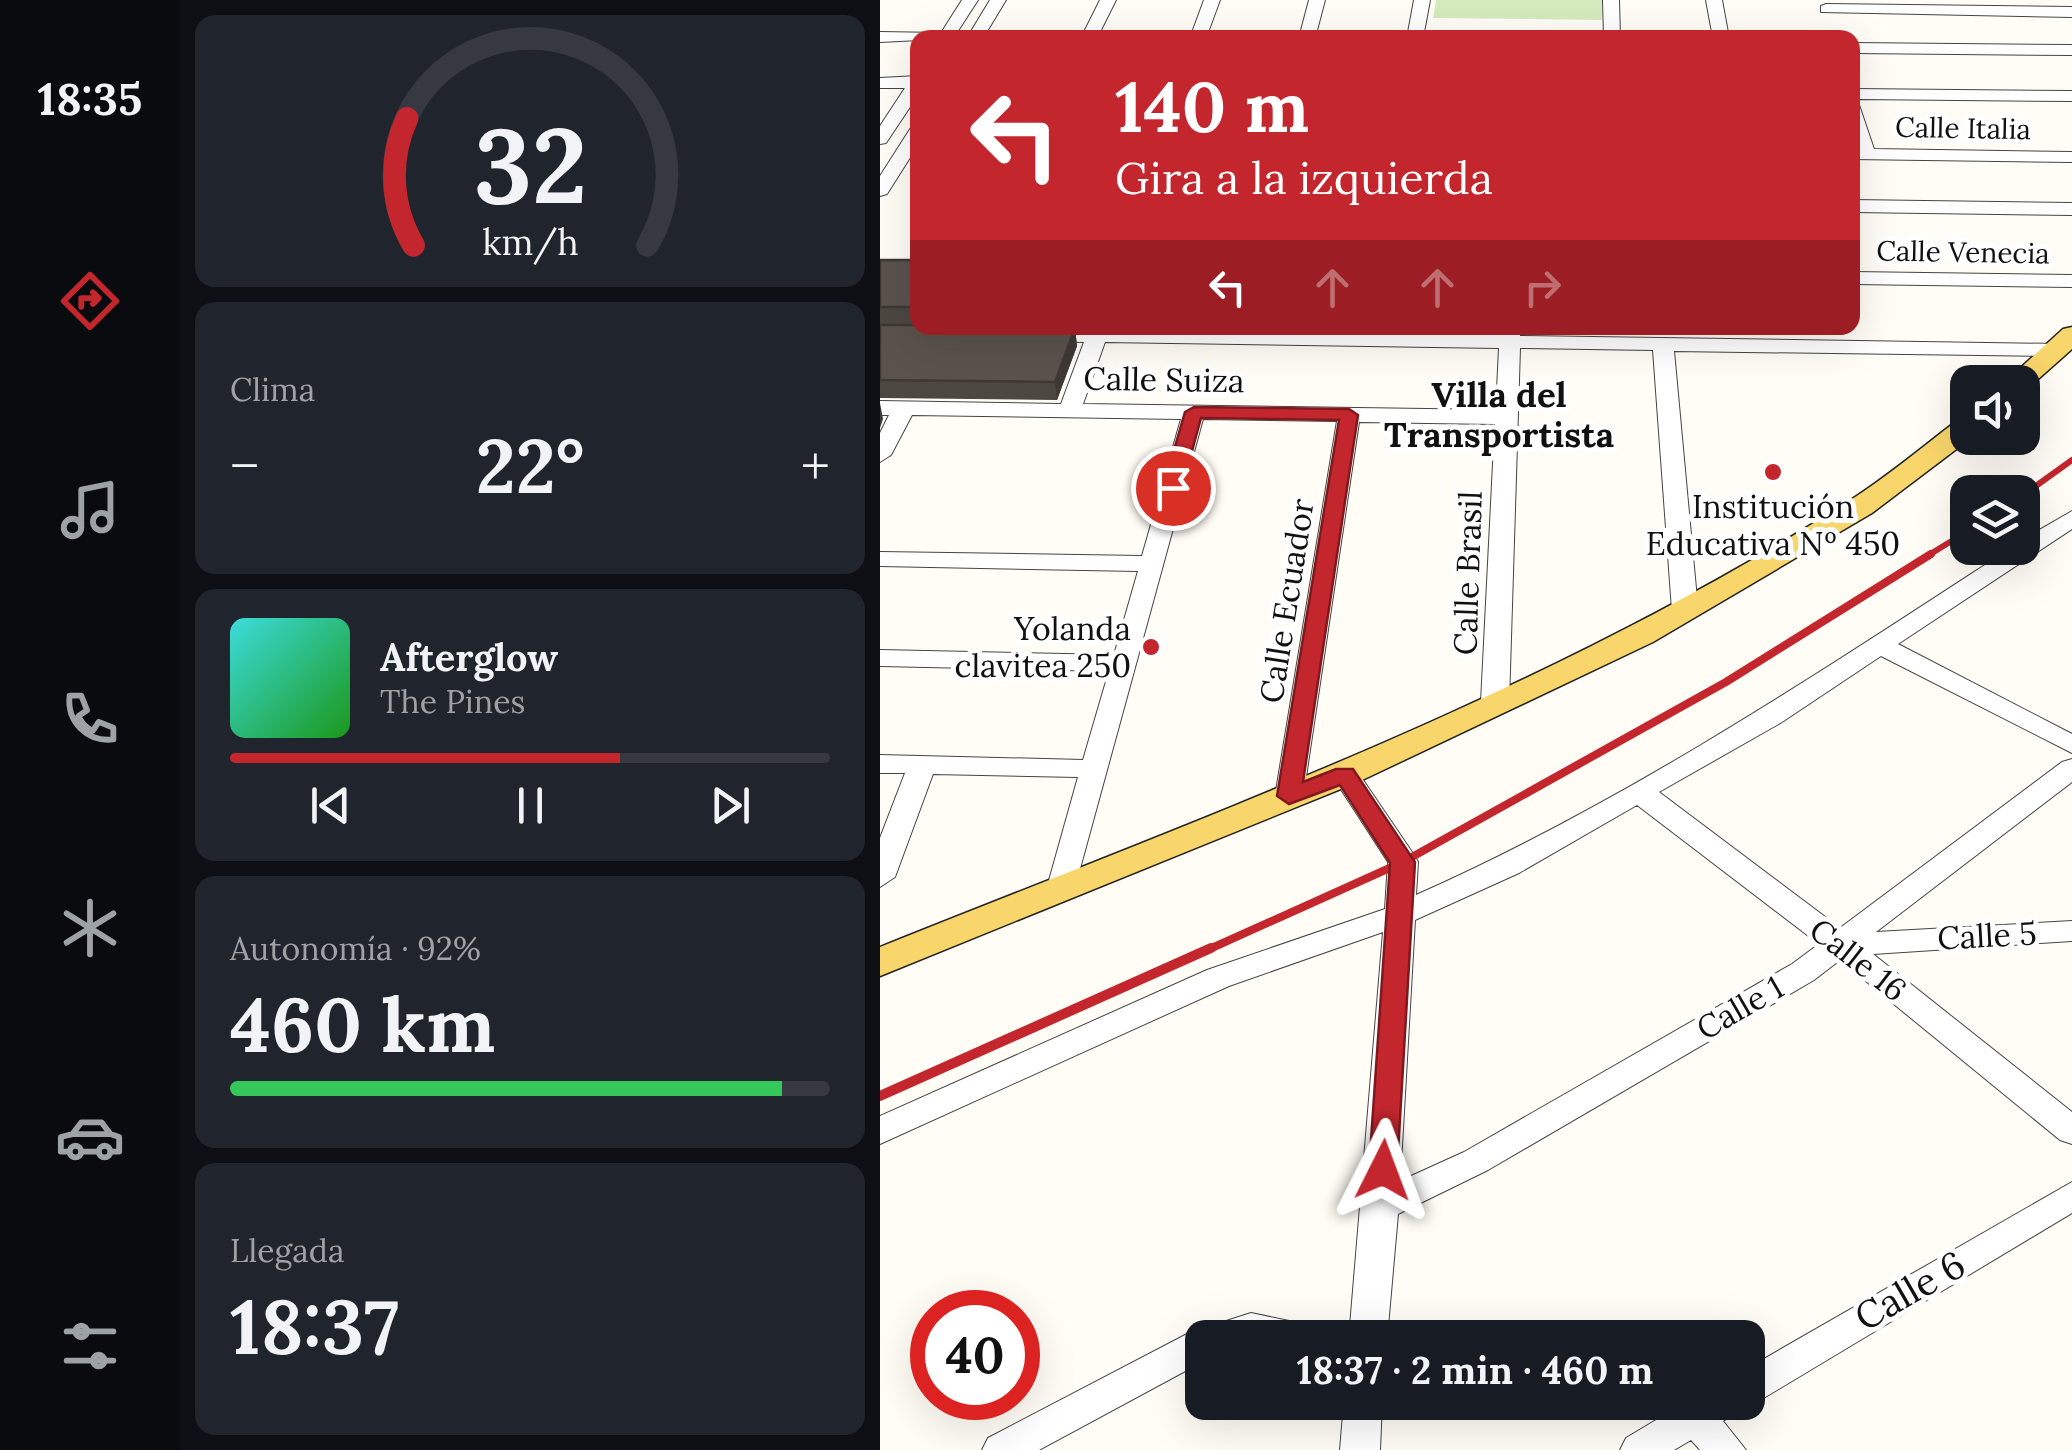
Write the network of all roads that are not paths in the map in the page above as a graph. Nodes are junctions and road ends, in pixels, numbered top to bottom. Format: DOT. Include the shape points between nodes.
graph roads {
  1 [pos="970,0"];
  2 [pos="998,0"];
  3 [pos="1108,0"];
  4 [pos="1212,0"];
  5 [pos="1317,0"];
  6 [pos="1422,0"];
  7 [pos="1610,0"];
  8 [pos="1714,0"];
  9 [pos="1826,11"];
  10 [pos="2072,12"];
  11 [pos="953,30"];
  12 [pos="979,30"];
  13 [pos="1093,30"];
  14 [pos="1201,30"];
  15 [pos="1309,30"];
  16 [pos="1416,30"];
  17 [pos="1612,30"];
  18 [pos="1720,30"];
  19 [pos="880,37"];
  20 [pos="910,37"];
  21 [pos="1860,48"];
  22 [pos="2072,50"];
  23 [pos="880,83"];
  24 [pos="910,86"];
  25 [pos="910,88"];
  26 [pos="880,94"];
  27 [pos="1860,94"];
  28 [pos="910,95"];
  29 [pos="2072,96"];
  30 [pos="1860,105"];
  31 [pos="2072,108"];
  32 [pos="910,138"];
  33 [pos="880,140"];
  34 [pos="910,145"];
  35 [pos="1860,154"];
  36 [pos="2072,156"];
  37 [pos="880,190"];
  38 [pos="1860,206"];
  39 [pos="2072,209"];
  40 [pos="1860,278"];
  41 [pos="2072,281"];
  42 [pos="1098,335"];
  43 [pos="1510,335"];
  44 [pos="1663,344"];
  45 [pos="2062,353"];
  46 [pos="2040,368"];
  47 [pos="892,408"];
  48 [pos="1069,411"];
  49 [pos="1194,412"];
  50 [pos="1349,415"];
  51 [pos="1506,417"];
  52 [pos="1950,440"];
  53 [pos="880,455"];
  54 [pos="2072,518"];
  55 [pos="880,559"];
  56 [pos="1152,564"];
  57 [pos="1685,610"];
  58 [pos="1882,646"];
  59 [pos="880,658"];
  60 [pos="1124,663"];
  61 [pos="1495,702"];
  62 [pos="2072,745"];
  63 [pos="880,764"];
  64 [pos="922,765"];
  65 [pos="2072,768"];
  66 [pos="1095,769"];
  67 [pos="1344,774"];
  68 [pos="1642,794"];
  69 [pos="1289,796"];
  70 [pos="880,877"];
  71 [pos="1061,891"];
  72 [pos="1397,916"];
  73 [pos="2072,931"];
  74 [pos="1842,945"];
  75 [pos="880,962"];
  76 [pos="880,1131"];
  77 [pos="2072,1131"];
  78 [pos="2072,1196"];
  79 [pos="1381,1206"];
  80 [pos="1370,1320"];
  81 [pos="1185,1353"];
  82 [pos="1765,1377"];
  83 [pos="1362,1420"];
  84 [pos="1691,1420"];
  85 [pos="1712,1420"];
  86 [pos="1002,1450"];
  87 [pos="1360,1450"];
  88 [pos="1640,1450"];
  89 [pos="1726,1450"];
  1 -- 11 [label="street"];
  2 -- 12 [label="street"];
  3 -- 13 [label="street"];
  4 -- 14 [label="street"];
  5 -- 15 [label="street"];
  6 -- 16 [label="street"];
  7 -- 17 [label="street"];
  8 -- 18 [label="street"];
  9 -- 10 [label="street"];
  19 -- 20 [label="street"];
  21 -- 22 [label="street"];
  23 -- 24 [label="street"];
  25 -- 26 [label="street"];
  27 -- 29 [label="street"];
  28 -- 33 [label="street"];
  30 -- 31 [label="street"];
  32 -- 33 [label="street"];
  34 -- 37 [label="street"];
  35 -- 36 [label="street, Calle Italia"];
  38 -- 39 [label="street"];
  40 -- 41 [label="street, Calle Venecia"];
  42 -- 48 [label="street"];
  43 -- 44 [label="street"];
  43 -- 51 [label="street, Calle Brasil"];
  44 -- 45 [label="street"];
  44 -- 57 [label="street"];
  45 -- 46 [label="main road"];
  47 -- 48 [label="street, Calle Suiza"];
  47 -- 53 [label="street"];
  48 -- 49 [label="street, Calle Suiza"];
  49 -- 50 [label="street, Calle Suiza"];
  49 -- 56 [label="street"];
  50 -- 51 [label="street, Calle Suiza"];
  50 -- 69 [label="street, Calle Ecuador"];
  51 -- 61 [label="street, Calle Brasil"];
  52 -- 57 [label="main road" via="1860,507"];
  54 -- 58 [label="street"];
  55 -- 56 [label="street"];
  56 -- 60 [label="street"];
  57 -- 61 [label="main road"];
  58 -- 62 [label="street"];
  58 -- 68 [label="street"];
  59 -- 60 [label="street"];
  60 -- 66 [label="street"];
  61 -- 67 [label="main road"];
  63 -- 64 [label="street"];
  64 -- 66 [label="street"];
  64 -- 70 [label="street"];
  65 -- 74 [label="street, Calle 1"];
  66 -- 71 [label="street"];
  67 -- 69 [label="main road"];
  67 -- 72 [label="street" via="1403,862"];
  68 -- 72 [label="street"];
  68 -- 74 [label="street, Calle 16"];
  69 -- 71 [label="main road"];
  71 -- 75 [label="main road"];
  72 -- 76 [label="street" via="1218,978"];
  72 -- 79 [label="street"];
  73 -- 74 [label="street, Calle 5"];
  74 -- 77 [label="street, Calle 16"];
  74 -- 79 [label="street, Calle 1" via="1476,1161"];
  78 -- 82 [label="street, Calle 6"];
  79 -- 80 [label="street"];
  81 -- 86 [label="street"];
  83 -- 87 [label="street"];
  84 -- 88 [label="street"];
  85 -- 89 [label="street"];
}
